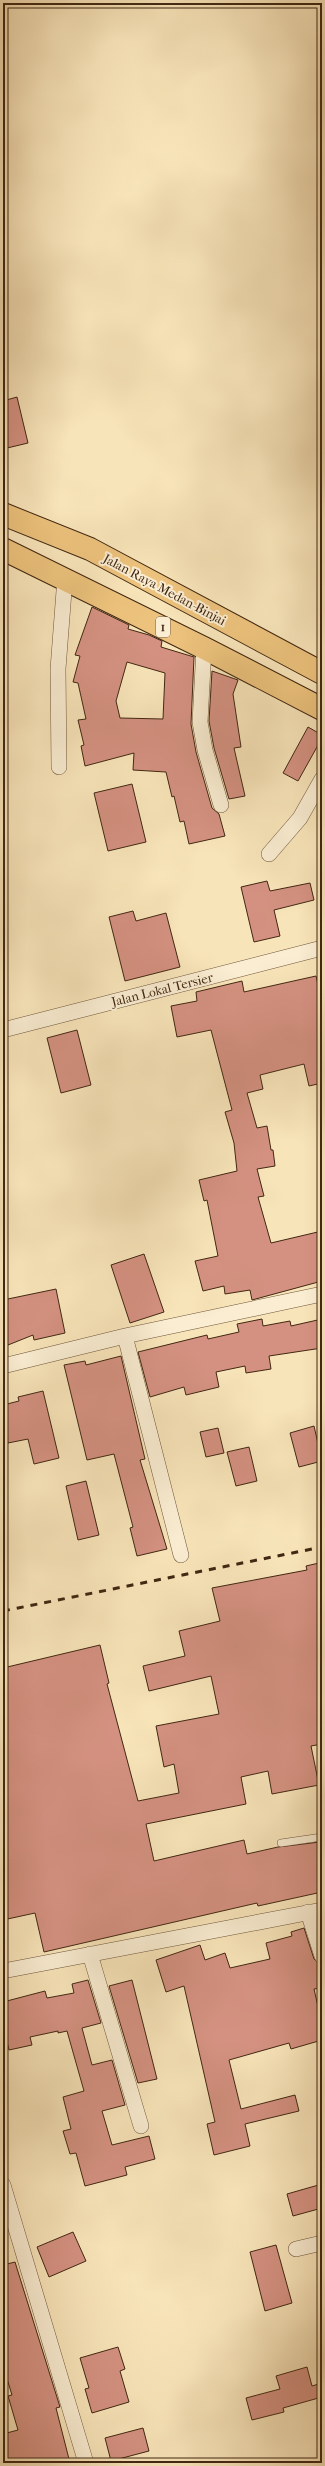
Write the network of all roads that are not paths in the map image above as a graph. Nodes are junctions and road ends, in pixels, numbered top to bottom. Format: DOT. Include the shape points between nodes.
graph roads {
  1 [pos="3,514"];
  2 [pos="3,549"];
  3 [pos="65,578"];
  4 [pos="204,648"];
  5 [pos="322,673"];
  6 [pos="322,709"];
  7 [pos="58,767"];
  8 [pos="322,779"];
  9 [pos="221,805"];
  10 [pos="270,854"];
  11 [pos="322,948"];
  12 [pos="3,1030"];
  13 [pos="322,1294"];
  14 [pos="126,1336"];
  15 [pos="3,1366"];
  16 [pos="181,1555"];
  17 [pos="322,1837"];
  18 [pos="281,1843"];
  19 [pos="315,1911"];
  20 [pos="90,1954"];
  21 [pos="322,1956"];
  22 [pos="3,1971"];
  23 [pos="141,2126"];
  24 [pos="3,2185"];
  25 [pos="322,2243"];
  26 [pos="296,2249"];
  27 [pos="86,2463"];
  1 -- 5 [label="main road, Jalan Raya Medan-Binjai" via="90,549"];
  2 -- 3 [label="main road, 1"];
  3 -- 4 [label="main road, 1"];
  3 -- 7 [label="street" via="58,669"];
  4 -- 6 [label="main road, 1"];
  4 -- 9 [label="street" via="200,722 205,750"];
  8 -- 10 [label="street" via="300,818"];
  11 -- 12 [label="street, Jalan Lokal Tersier"];
  13 -- 14 [label="street"];
  14 -- 15 [label="street"];
  14 -- 16 [label="street"];
  17 -- 18 [label="lane"];
  19 -- 20 [label="street"];
  19 -- 21 [label="street"];
  20 -- 22 [label="street"];
  20 -- 23 [label="street"];
  24 -- 27 [label="street"];
  25 -- 26 [label="street"];
}
